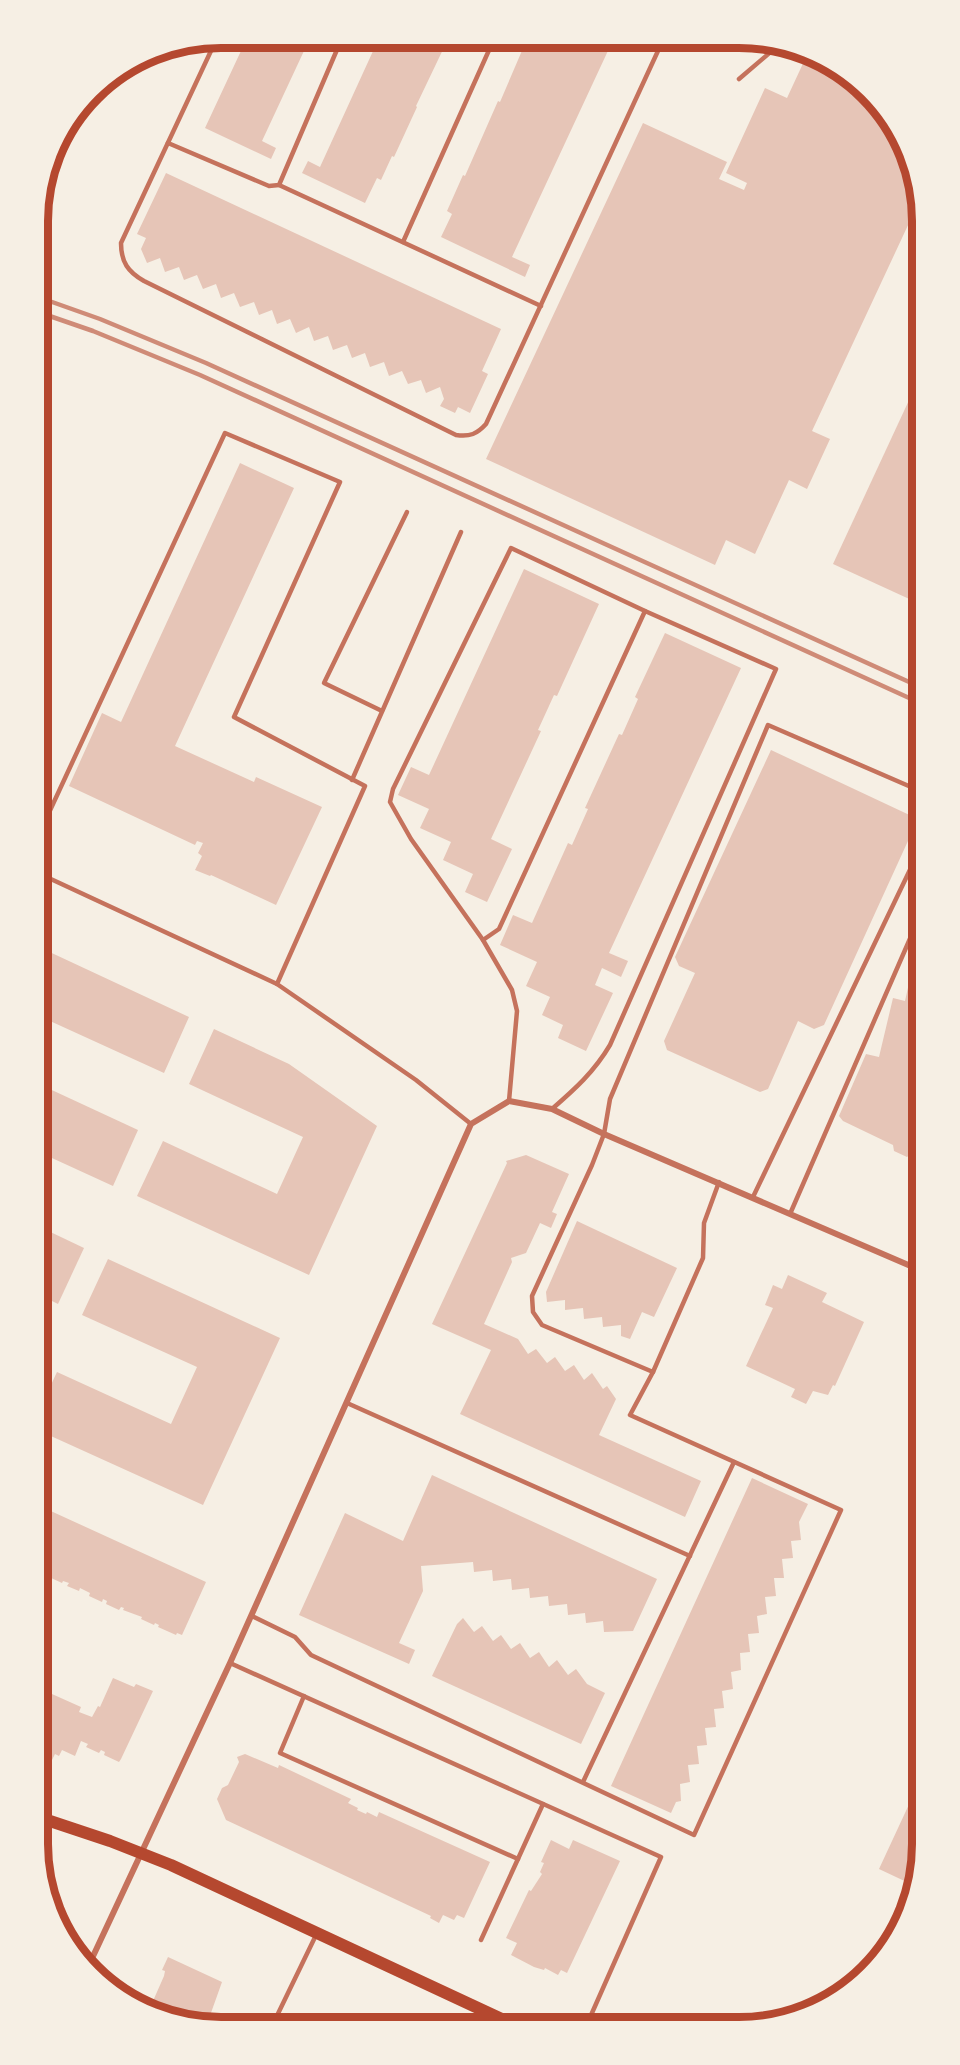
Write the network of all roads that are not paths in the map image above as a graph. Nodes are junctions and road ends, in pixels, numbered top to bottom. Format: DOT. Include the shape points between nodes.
graph roads {
  1 [pos="212,48"];
  2 [pos="338,48"];
  3 [pos="490,48"];
  4 [pos="659,48"];
  5 [pos="772,51"];
  6 [pos="739,79"];
  7 [pos="168,143"];
  8 [pos="279,185"];
  9 [pos="404,242"];
  10 [pos="541,306"];
  11 [pos="408,512"];
  12 [pos="461,532"];
  13 [pos="645,611"];
  14 [pos="382,711"];
  15 [pos="352,780"];
  16 [pos="912,787"];
  17 [pos="48,815"];
  18 [pos="912,866"];
  19 [pos="48,878"];
  20 [pos="912,934"];
  21 [pos="483,940"];
  22 [pos="277,984"];
  23 [pos="509,1101"];
  24 [pos="552,1109"];
  25 [pos="471,1124"];
  26 [pos="604,1134"];
  27 [pos="719,1182"];
  28 [pos="753,1197"];
  29 [pos="790,1214"];
  30 [pos="912,1267"];
  31 [pos="653,1371"];
  32 [pos="347,1403"];
  33 [pos="734,1462"];
  34 [pos="690,1556"];
  35 [pos="252,1616"];
  36 [pos="230,1663"];
  37 [pos="304,1696"];
  38 [pos="583,1782"];
  39 [pos="543,1804"];
  40 [pos="48,1820"];
  41 [pos="141,1853"];
  42 [pos="518,1859"];
  43 [pos="317,1933"];
  44 [pos="481,1940"];
  45 [pos="92,1959"];
  46 [pos="276,2017"];
  47 [pos="497,2017"];
  48 [pos="590,2017"];
  1 -- 7 [label="lane"];
  2 -- 8 [label="lane"];
  3 -- 9 [label="lane"];
  4 -- 10 [label="lane"];
  5 -- 6 [label="lane"];
  7 -- 8 [label="lane" via="269,186"];
  7 -- 10 [label="lane" via="121,243 126,267 144,281 456,435 467,437 486,424"];
  8 -- 9 [label="lane"];
  9 -- 10 [label="lane"];
  11 -- 14 [label="lane" via="324,683"];
  12 -- 14 [label="lane"];
  13 -- 21 [label="lane" via="499,929"];
  13 -- 21 [label="lane" via="511,548 390,802 411,839"];
  13 -- 24 [label="lane" via="776,669 610,1045 597,1066"];
  14 -- 15 [label="lane"];
  15 -- 17 [label="lane" via="234,717 340,482 225,434"];
  15 -- 22 [label="lane" via="365,786"];
  16 -- 26 [label="lane" via="768,725 610,1099"];
  18 -- 28 [label="lane"];
  19 -- 22 [label="lane"];
  20 -- 29 [label="lane"];
  21 -- 23 [label="lane" via="512,990 517,1011"];
  22 -- 25 [label="lane" via="416,1080"];
  23 -- 24 [label="street"];
  23 -- 25 [label="street"];
  24 -- 26 [label="street"];
  25 -- 32 [label="street"];
  26 -- 27 [label="street"];
  26 -- 31 [label="lane" via="532,1296 532,1312 542,1326"];
  27 -- 28 [label="street"];
  27 -- 31 [label="lane" via="704,1223 703,1258"];
  28 -- 29 [label="street"];
  29 -- 30 [label="street"];
  31 -- 33 [label="lane" via="630,1415"];
  32 -- 34 [label="lane"];
  32 -- 35 [label="street"];
  33 -- 34 [label="lane"];
  33 -- 38 [label="lane" via="841,1510 694,1835"];
  34 -- 38 [label="lane"];
  35 -- 36 [label="street"];
  35 -- 38 [label="lane" via="295,1637 311,1655"];
  36 -- 37 [label="lane"];
  36 -- 41 [label="street"];
  37 -- 39 [label="lane"];
  37 -- 42 [label="lane" via="280,1753"];
  39 -- 42 [label="lane"];
  39 -- 48 [label="lane" via="661,1857"];
  40 -- 41 [label="main road"];
  41 -- 43 [label="main road"];
  41 -- 45 [label="street"];
  42 -- 44 [label="lane"];
  43 -- 46 [label="lane"];
  43 -- 47 [label="main road"];
}
